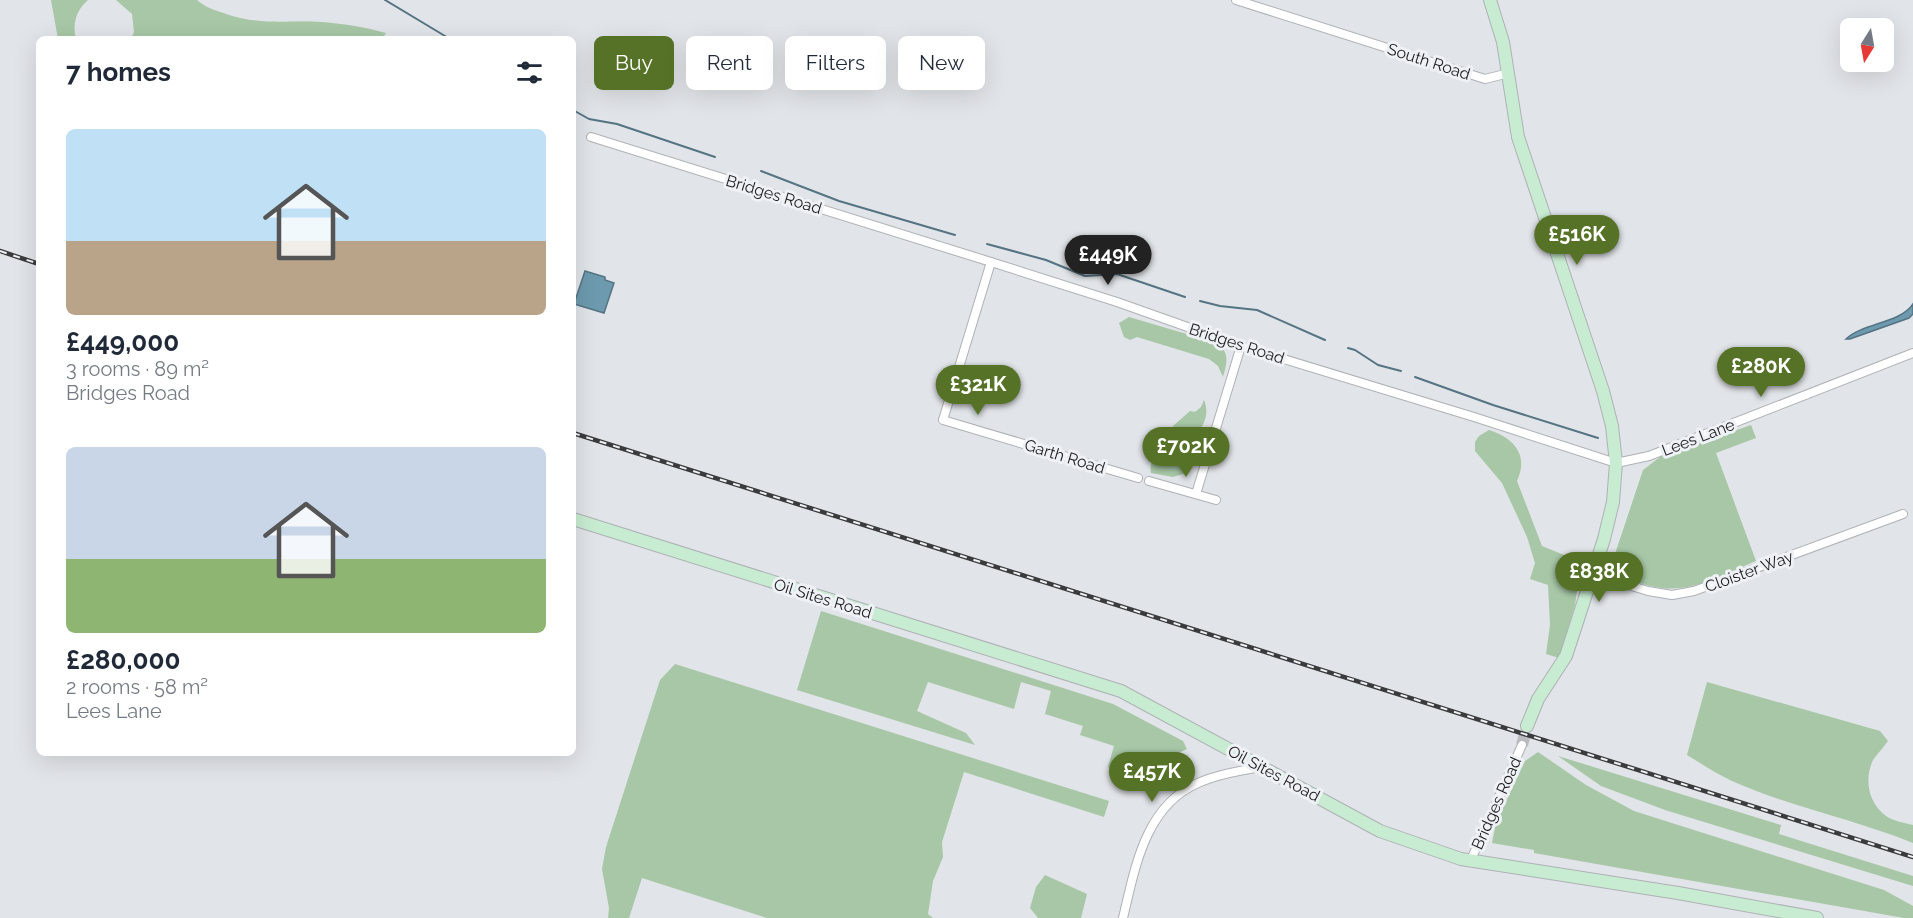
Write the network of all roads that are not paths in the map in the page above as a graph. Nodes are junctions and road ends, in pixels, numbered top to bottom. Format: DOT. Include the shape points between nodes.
graph roads {
  1 [pos="1236,0"];
  2 [pos="1490,0"];
  3 [pos="1509,73"];
  4 [pos="591,137"];
  5 [pos="991,262"];
  6 [pos="1241,346"];
  7 [pos="1913,353"];
  8 [pos="1616,463"];
  9 [pos="1138,478"];
  10 [pos="1149,481"];
  11 [pos="1196,494"];
  12 [pos="1216,500"];
  13 [pos="1903,514"];
  14 [pos="576,520"];
  15 [pos="1593,574"];
  16 [pos="1527,726"];
  17 [pos="1522,745"];
  18 [pos="1262,767"];
  19 [pos="1470,862"];
  20 [pos="1123,918"];
  21 [pos="1817,918"];
  1 -- 3 [label="street, South Road" via="1485,79"];
  2 -- 3 [label="street"];
  3 -- 8 [label="street" via="1518,137 1603,391"];
  4 -- 5 [label="street, Bridges Road"];
  5 -- 6 [label="street, Bridges Road"];
  5 -- 9 [label="street, Garth Road" via="944,420"];
  6 -- 8 [label="street, Bridges Road"];
  6 -- 11 [label="street"];
  7 -- 8 [label="street, Lees Lane" via="1649,456"];
  8 -- 15 [label="street" via="1613,502"];
  10 -- 11 [label="street"];
  11 -- 12 [label="street"];
  13 -- 15 [label="street, Cloister Way" via="1694,591 1672,595 1648,591"];
  14 -- 18 [label="street, Oil Sites Road" via="1120,691"];
  15 -- 16 [label="street" via="1566,656 1538,699"];
  17 -- 19 [label="street, Bridges Road"];
  18 -- 19 [label="street, Oil Sites Road" via="1380,831"];
  18 -- 20 [label="street" via="1198,783 1162,811 1144,842"];
  19 -- 21 [label="street, Oil Sites Road"];
}
